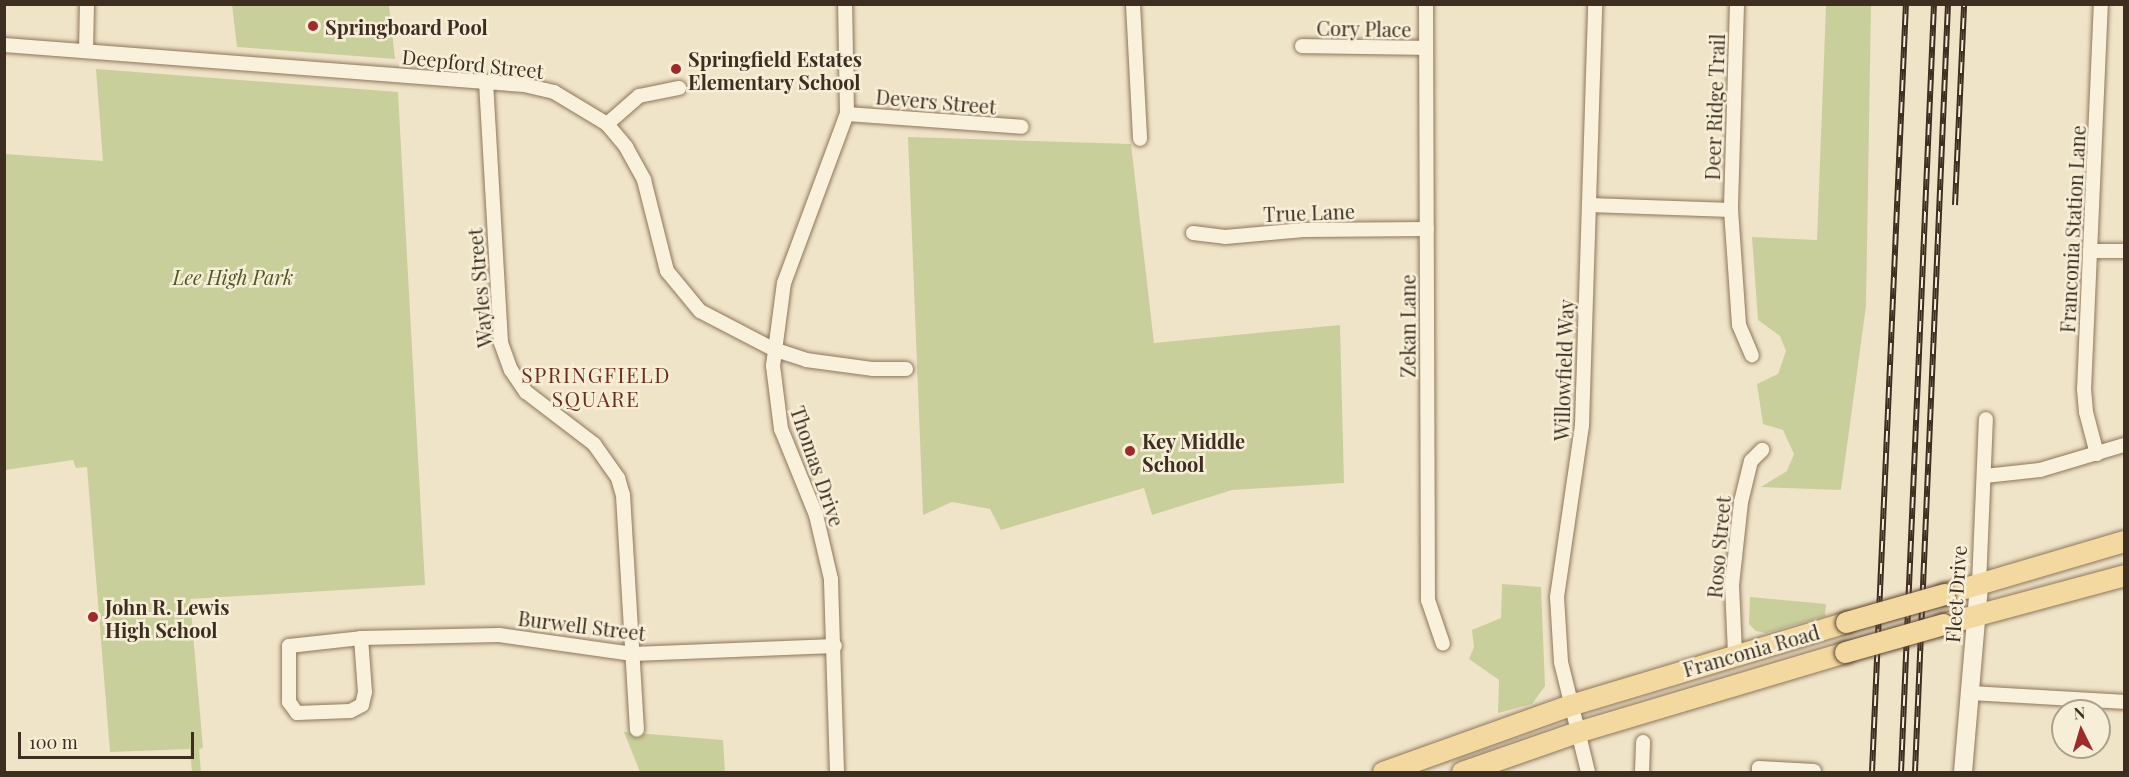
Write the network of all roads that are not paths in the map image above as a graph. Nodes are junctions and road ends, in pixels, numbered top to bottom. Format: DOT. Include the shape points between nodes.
graph roads {
  1 [pos="87,4"];
  2 [pos="845,4"];
  3 [pos="1133,4"];
  4 [pos="1426,4"];
  5 [pos="1595,4"];
  6 [pos="1737,4"];
  7 [pos="2101,4"];
  8 [pos="4,45"];
  9 [pos="1302,46"];
  10 [pos="1426,48"];
  11 [pos="86,51"];
  12 [pos="486,82"];
  13 [pos="679,88"];
  14 [pos="847,114"];
  15 [pos="607,124"];
  16 [pos="1022,127"];
  17 [pos="1140,139"];
  18 [pos="1589,205"];
  19 [pos="1731,210"];
  20 [pos="1427,229"];
  21 [pos="1194,233"];
  22 [pos="2091,251"];
  23 [pos="2124,251"];
  24 [pos="773,348"];
  25 [pos="1752,355"];
  26 [pos="906,369"];
  27 [pos="1986,419"];
  28 [pos="2124,446"];
  29 [pos="1762,450"];
  30 [pos="2097,454"];
  31 [pos="1985,476"];
  32 [pos="2124,541"];
  33 [pos="2124,575"];
  34 [pos="1979,584"];
  35 [pos="1976,614"];
  36 [pos="361,638"];
  37 [pos="1443,644"];
  38 [pos="835,646"];
  39 [pos="633,654"];
  40 [pos="1735,654"];
  41 [pos="1969,693"];
  42 [pos="2124,702"];
  43 [pos="1570,705"];
  44 [pos="637,730"];
  45 [pos="1577,732"];
  46 [pos="1643,742"];
  47 [pos="1814,771"];
  48 [pos="837,772"];
  49 [pos="1383,772"];
  50 [pos="1462,772"];
  51 [pos="1588,772"];
  52 [pos="1642,772"];
  53 [pos="1759,772"];
  54 [pos="1963,772"];
  1 -- 11 [label="street"];
  2 -- 14 [label="street, Thomas Drive"];
  3 -- 17 [label="street"];
  4 -- 10 [label="street, Zekan Lane"];
  5 -- 18 [label="street, Willowfield Way"];
  6 -- 19 [label="street, Deer Ridge Trail"];
  7 -- 22 [label="street, Franconia Station Lane"];
  8 -- 11 [label="street, Deepford Street"];
  9 -- 10 [label="street, Cory Place"];
  10 -- 20 [label="street, Zekan Lane"];
  11 -- 12 [label="street, Deepford Street"];
  12 -- 15 [label="street, Deepford Street" via="554,92"];
  12 -- 39 [label="street, Wayles Street" via="501,343 511,370 526,392 594,444 618,478 623,495"];
  13 -- 15 [label="street" via="639,96"];
  14 -- 16 [label="street, Devers Street"];
  14 -- 24 [label="street, Thomas Drive" via="784,283"];
  15 -- 24 [label="street, Deepford Street" via="639,169 660,254 678,288 710,317"];
  18 -- 19 [label="street"];
  18 -- 43 [label="street, Willowfield Way" via="1582,425 1557,597 1561,662"];
  19 -- 25 [label="street, Deer Ridge Trail" via="1739,325"];
  20 -- 21 [label="street, True Lane" via="1304,230 1225,237"];
  20 -- 37 [label="street, Zekan Lane" via="1428,600"];
  22 -- 23 [label="street"];
  22 -- 30 [label="street, Franconia Station Lane" via="2084,403"];
  24 -- 26 [label="street, Deepford Street" via="836,365"];
  24 -- 38 [label="street, Thomas Drive" via="774,394 781,429 816,515 828,557"];
  27 -- 31 [label="street, Fleet Drive"];
  28 -- 30 [label="street"];
  29 -- 40 [label="street, Roso Street" via="1751,461 1741,502 1732,585"];
  30 -- 31 [label="street" via="2022,474"];
  31 -- 34 [label="street, Fleet Drive"];
  32 -- 34 [label="main road, Franconia Road"];
  33 -- 35 [label="main road, Franconia Road"];
  34 -- 35 [label="street, Fleet Drive"];
  34 -- 40 [label="main road, Franconia Road, bridge"];
  35 -- 41 [label="street, Fleet Drive"];
  35 -- 45 [label="main road, Franconia Road, bridge"];
  36 -- 36 [label="street, Burwell Street" via="289,646 289,702 297,713 350,711 362,705 365,693"];
  36 -- 39 [label="street, Burwell Street" via="499,635"];
  38 -- 39 [label="street, Burwell Street"];
  38 -- 48 [label="street, Thomas Drive"];
  39 -- 44 [label="street, Wayles Street"];
  40 -- 43 [label="main road, Franconia Road"];
  41 -- 42 [label="street"];
  41 -- 54 [label="street, Fleet Drive"];
  43 -- 45 [label="street, Willowfield Way"];
  43 -- 49 [label="main road, Franconia Road"];
  45 -- 50 [label="main road, Franconia Road"];
  45 -- 51 [label="street, Willowfield Way"];
  46 -- 52 [label="street"];
  47 -- 53 [label="street" via="1759,768"];
}
